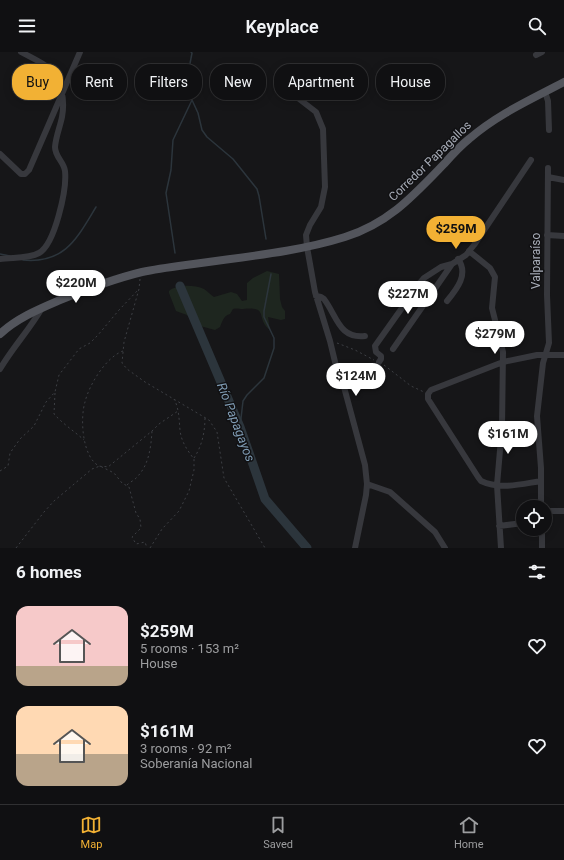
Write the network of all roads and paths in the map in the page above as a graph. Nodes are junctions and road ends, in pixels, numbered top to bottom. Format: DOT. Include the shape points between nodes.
graph roads {
  1 [pos="21,52"];
  2 [pos="80,52"];
  3 [pos="42,64"];
  4 [pos="564,82"];
  5 [pos="63,91"];
  6 [pos="545,92"];
  7 [pos="59,100"];
  8 [pos="63,100"];
  9 [pos="300,100"];
  10 [pos="549,130"];
  11 [pos="0,154"];
  12 [pos="531,160"];
  13 [pos="548,168"];
  14 [pos="548,177"];
  15 [pos="564,180"];
  16 [pos="547,235"];
  17 [pos="564,236"];
  18 [pos="307,247"];
  19 [pos="469,251"];
  20 [pos="0,259"];
  21 [pos="458,259"];
  22 [pos="452,264"];
  23 [pos="145,271"];
  24 [pos="139,289"];
  25 [pos="316,296"];
  26 [pos="447,301"];
  27 [pos="42,307"];
  28 [pos="0,334"];
  29 [pos="365,336"];
  30 [pos="393,348"];
  31 [pos="123,351"];
  32 [pos="546,355"];
  33 [pos="564,355"];
  34 [pos="379,362"];
  35 [pos="503,362"];
  36 [pos="0,369"];
  37 [pos="54,392"];
  38 [pos="173,398"];
  39 [pos="178,411"];
  40 [pos="205,417"];
  41 [pos="502,427"];
  42 [pos="537,428"];
  43 [pos="152,431"];
  44 [pos="84,440"];
  45 [pos="194,458"];
  46 [pos="100,466"];
  47 [pos="0,471"];
  48 [pos="541,481"];
  49 [pos="367,484"];
  50 [pos="126,485"];
  51 [pos="497,486"];
  52 [pos="541,500"];
  53 [pos="552,511"];
  54 [pos="564,511"];
  55 [pos="516,525"];
  56 [pos="499,526"];
  57 [pos="542,536"];
  58 [pos="265,547"];
  59 [pos="16,548"];
  60 [pos="147,548"];
  61 [pos="150,548"];
  62 [pos="356,548"];
  63 [pos="446,548"];
  64 [pos="501,548"];
  65 [pos="542,548"];
  1 -- 3 [label="street"];
  2 -- 5 [label="street"];
  4 -- 6 [label="main road, Corredor Papagallos"];
  6 -- 10 [label="street" via="548,101"];
  6 -- 18 [label="main road, Corredor Papagallos" via="484,126 388,216 347,236"];
  7 -- 11 [label="street" via="25,174 21,174"];
  8 -- 20 [label="street" via="56,154 64,165 65,186 53,233 44,250 38,254"];
  9 -- 18 [label="street" via="316,112 323,129 325,187 321,207 306,235"];
  12 -- 19 [label="street"];
  13 -- 14 [label="street, Valparaíso"];
  14 -- 15 [label="street"];
  14 -- 16 [label="street, Valparaíso"];
  16 -- 17 [label="street"];
  16 -- 32 [label="street, Valparaíso" via="549,344"];
  18 -- 23 [label="main road, Corredor Papagallos"];
  18 -- 25 [label="street"];
  19 -- 21 [label="street"];
  19 -- 35 [label="street" via="495,274 492,308"];
  21 -- 22 [label="street"];
  21 -- 26 [label="street" via="461,283"];
  22 -- 30 [label="street"];
  22 -- 34 [label="street" via="430,274 415,288 374,348 381,356"];
  23 -- 24 [label="path"];
  23 -- 27 [label="main road, Corredor Papagallos" via="91,287"];
  24 -- 31 [label="path"];
  24 -- 37 [label="path" via="98,335 79,350 59,375"];
  25 -- 29 [label="street" via="324,299 345,332 354,337"];
  25 -- 49 [label="street" via="346,394 365,466"];
  27 -- 28 [label="main road, Corredor Papagallos" via="16,321"];
  27 -- 36 [label="street" via="34,323"];
  31 -- 38 [label="path" via="122,362 127,369"];
  31 -- 44 [label="path" via="116,353 100,369 84,402"];
  32 -- 33 [label="street"];
  32 -- 35 [label="street"];
  32 -- 42 [label="street, Valparaíso"];
  35 -- 41 [label="street"];
  35 -- 51 [label="street" via="433,389 428,394 428,399 478,477"];
  37 -- 44 [label="path" via="54,414"];
  37 -- 47 [label="path" via="34,426 10,453 8,466"];
  38 -- 39 [label="path"];
  38 -- 40 [label="path"];
  39 -- 43 [label="path"];
  39 -- 45 [label="path" via="180,432 186,450"];
  40 -- 45 [label="path" via="200,450"];
  40 -- 58 [label="path" via="217,432 224,478"];
  41 -- 42 [label="street"];
  41 -- 51 [label="street"];
  42 -- 48 [label="street, Valparaíso"];
  43 -- 46 [label="path" via="108,467"];
  43 -- 50 [label="path" via="152,444 146,464 137,477"];
  44 -- 46 [label="path" via="88,453"];
  45 -- 61 [label="path" via="189,491 179,512 162,529"];
  46 -- 50 [label="path" via="114,473"];
  46 -- 59 [label="path" via="92,469 54,501"];
  48 -- 51 [label="street"];
  48 -- 52 [label="street, Valparaíso"];
  49 -- 62 [label="street"];
  49 -- 63 [label="street" via="390,492 435,532"];
  50 -- 60 [label="path" via="129,487 141,528 132,536 136,544 145,542"];
  51 -- 56 [label="street"];
  53 -- 54 [label="street"];
  55 -- 56 [label="street"];
  56 -- 64 [label="street"];
  57 -- 65 [label="street"];
}
